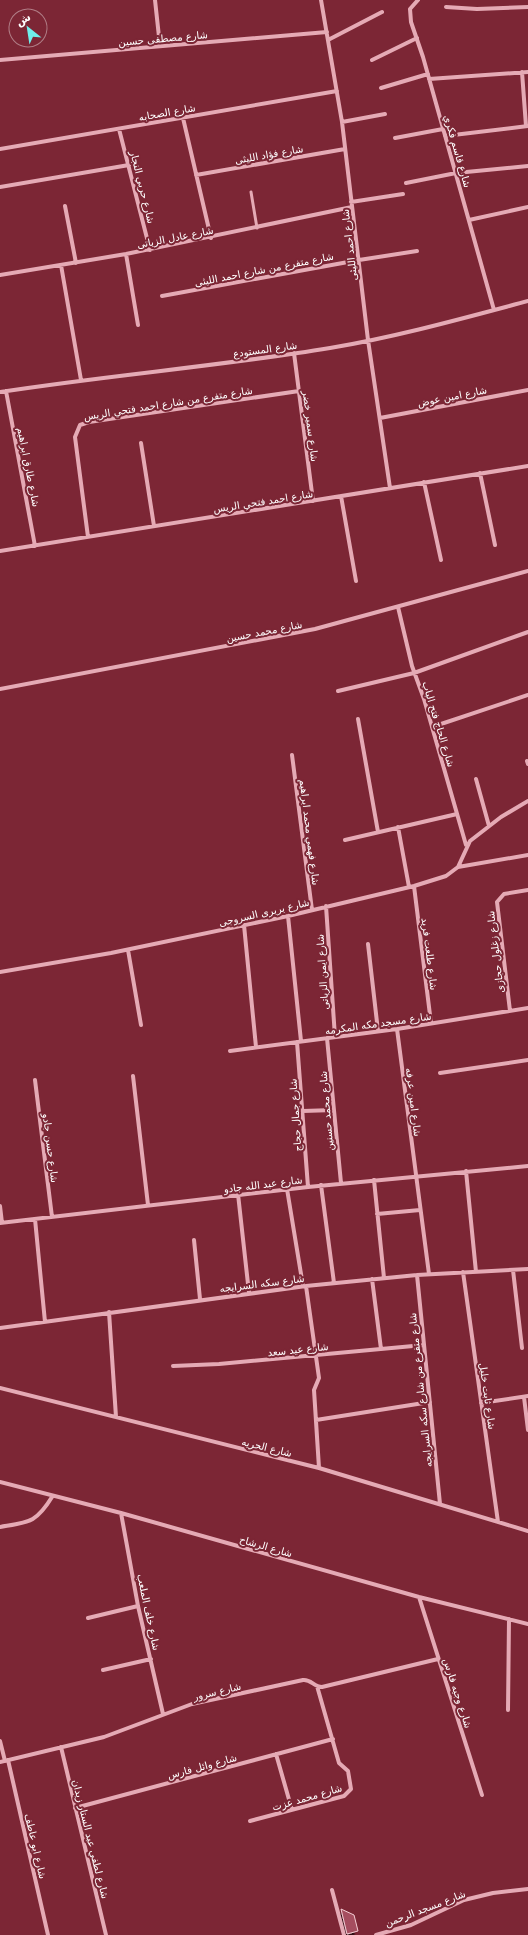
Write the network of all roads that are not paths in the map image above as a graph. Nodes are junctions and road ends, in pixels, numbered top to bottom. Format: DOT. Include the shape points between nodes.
graph roads {
  1 [pos="155,0"];
  2 [pos="321,0"];
  3 [pos="418,0"];
  4 [pos="446,7"];
  5 [pos="528,7"];
  6 [pos="382,12"];
  7 [pos="327,32"];
  8 [pos="417,38"];
  9 [pos="328,40"];
  10 [pos="160,46"];
  11 [pos="0,60"];
  12 [pos="372,60"];
  13 [pos="522,72"];
  14 [pos="528,72"];
  15 [pos="428,74"];
  16 [pos="429,79"];
  17 [pos="381,88"];
  18 [pos="337,91"];
  19 [pos="385,114"];
  20 [pos="183,118"];
  21 [pos="342,122"];
  22 [pos="527,126"];
  23 [pos="119,129"];
  24 [pos="443,129"];
  25 [pos="445,136"];
  26 [pos="395,138"];
  27 [pos="0,149"];
  28 [pos="345,149"];
  29 [pos="129,165"];
  30 [pos="528,166"];
  31 [pos="456,173"];
  32 [pos="196,175"];
  33 [pos="406,183"];
  34 [pos="0,187"];
  35 [pos="251,192"];
  36 [pos="403,194"];
  37 [pos="352,205"];
  38 [pos="65,206"];
  39 [pos="528,208"];
  40 [pos="469,220"];
  41 [pos="257,228"];
  42 [pos="211,238"];
  43 [pos="150,250"];
  44 [pos="417,251"];
  45 [pos="126,254"];
  46 [pos="358,260"];
  47 [pos="76,263"];
  48 [pos="61,265"];
  49 [pos="0,275"];
  50 [pos="162,296"];
  51 [pos="528,301"];
  52 [pos="494,310"];
  53 [pos="138,325"];
  54 [pos="368,340"];
  55 [pos="294,353"];
  56 [pos="82,380"];
  57 [pos="528,390"];
  58 [pos="6,391"];
  59 [pos="299,391"];
  60 [pos="0,392"];
  61 [pos="380,418"];
  62 [pos="141,443"];
  63 [pos="528,466"];
  64 [pos="480,473"];
  65 [pos="424,482"];
  66 [pos="390,488"];
  67 [pos="340,496"];
  68 [pos="313,501"];
  69 [pos="154,526"];
  70 [pos="88,537"];
  71 [pos="495,545"];
  72 [pos="35,546"];
  73 [pos="0,552"];
  74 [pos="441,560"];
  75 [pos="528,571"];
  76 [pos="356,582"];
  77 [pos="398,607"];
  78 [pos="528,632"];
  79 [pos="414,673"];
  80 [pos="0,690"];
  81 [pos="338,691"];
  82 [pos="528,695"];
  83 [pos="358,719"];
  84 [pos="432,727"];
  85 [pos="292,755"];
  86 [pos="476,778"];
  87 [pos="528,801"];
  88 [pos="457,814"];
  89 [pos="489,826"];
  90 [pos="398,828"];
  91 [pos="378,832"];
  92 [pos="345,840"];
  93 [pos="466,846"];
  94 [pos="528,855"];
  95 [pos="458,867"];
  96 [pos="411,886"];
  97 [pos="528,890"];
  98 [pos="326,906"];
  99 [pos="312,910"];
  100 [pos="288,916"];
  101 [pos="244,925"];
  102 [pos="368,944"];
  103 [pos="128,950"];
  104 [pos="0,972"];
  105 [pos="528,1008"];
  106 [pos="510,1011"];
  107 [pos="431,1023"];
  108 [pos="141,1025"];
  109 [pos="397,1029"];
  110 [pos="378,1031"];
  111 [pos="335,1037"];
  112 [pos="327,1038"];
  113 [pos="299,1042"];
  114 [pos="256,1047"];
  115 [pos="230,1051"];
  116 [pos="528,1060"];
  117 [pos="440,1073"];
  118 [pos="133,1076"];
  119 [pos="35,1080"];
  120 [pos="334,1110"];
  121 [pos="303,1111"];
  122 [pos="528,1166"];
  123 [pos="466,1172"];
  124 [pos="416,1176"];
  125 [pos="374,1180"];
  126 [pos="340,1183"];
  127 [pos="321,1185"];
  128 [pos="308,1187"];
  129 [pos="287,1189"];
  130 [pos="238,1194"];
  131 [pos="148,1205"];
  132 [pos="0,1206"];
  133 [pos="420,1210"];
  134 [pos="377,1214"];
  135 [pos="52,1217"];
  136 [pos="35,1219"];
  137 [pos="1,1223"];
  138 [pos="194,1240"];
  139 [pos="528,1269"];
  140 [pos="513,1270"];
  141 [pos="463,1272"];
  142 [pos="476,1272"];
  143 [pos="429,1274"];
  144 [pos="417,1275"];
  145 [pos="384,1278"];
  146 [pos="372,1279"];
  147 [pos="334,1283"];
  148 [pos="305,1286"];
  149 [pos="249,1293"];
  150 [pos="200,1299"];
  151 [pos="109,1312"];
  152 [pos="45,1322"];
  153 [pos="0,1328"];
  154 [pos="424,1345"];
  155 [pos="522,1348"];
  156 [pos="381,1349"];
  157 [pos="317,1355"];
  158 [pos="173,1366"];
  159 [pos="0,1388"];
  160 [pos="526,1396"];
  161 [pos="430,1402"];
  162 [pos="481,1403"];
  163 [pos="116,1417"];
  164 [pos="316,1420"];
  165 [pos="528,1430"];
  166 [pos="319,1468"];
  167 [pos="0,1482"];
  168 [pos="52,1497"];
  169 [pos="440,1504"];
  170 [pos="121,1513"];
  171 [pos="498,1522"];
  172 [pos="0,1527"];
  173 [pos="528,1531"];
  174 [pos="419,1597"];
  175 [pos="138,1606"];
  176 [pos="88,1618"];
  177 [pos="509,1619"];
  178 [pos="528,1624"];
  179 [pos="150,1659"];
  180 [pos="438,1659"];
  181 [pos="103,1670"];
  182 [pos="317,1686"];
  183 [pos="508,1710"];
  184 [pos="163,1714"];
  185 [pos="333,1739"];
  186 [pos="0,1741"];
  187 [pos="61,1747"];
  188 [pos="276,1754"];
  189 [pos="7,1760"];
  190 [pos="0,1762"];
  191 [pos="482,1795"];
  192 [pos="75,1808"];
  193 [pos="292,1810"];
  194 [pos="250,1822"];
  195 [pos="528,1889"];
  196 [pos="332,1890"];
  197 [pos="48,1935"];
  198 [pos="106,1935"];
  199 [pos="344,1935"];
  200 [pos="376,1935"];
  1 -- 10 [label="street"];
  2 -- 7 [label="street, شارع احمد الليثى"];
  3 -- 8 [label="street, شارع قاسم فكري" via="410,9"];
  4 -- 5 [label="street"];
  6 -- 9 [label="street"];
  7 -- 9 [label="street, شارع احمد الليثى"];
  7 -- 10 [label="street, شارع مصطفى حسين"];
  8 -- 12 [label="street"];
  8 -- 15 [label="street, شارع قاسم فكري"];
  9 -- 18 [label="street, شارع احمد الليثى"];
  10 -- 11 [label="street, شارع مصطفى حسين"];
  13 -- 14 [label="street"];
  13 -- 16 [label="street"];
  13 -- 22 [label="street"];
  15 -- 16 [label="street, شارع قاسم فكري"];
  15 -- 17 [label="street"];
  16 -- 24 [label="street, شارع قاسم فكري"];
  18 -- 20 [label="street, شارع الصحابه"];
  18 -- 21 [label="street, شارع احمد الليثى"];
  19 -- 21 [label="street"];
  20 -- 23 [label="street, شارع الصحابه"];
  20 -- 32 [label="street"];
  21 -- 28 [label="street, شارع احمد الليثى"];
  22 -- 25 [label="street"];
  23 -- 27 [label="street, شارع الصحابه"];
  23 -- 29 [label="street, شارع حربي النجار"];
  24 -- 25 [label="street, شارع قاسم فكري"];
  24 -- 26 [label="street"];
  25 -- 31 [label="street, شارع قاسم فكري"];
  28 -- 32 [label="street, شارع فؤاد الليثى"];
  28 -- 37 [label="street, شارع احمد الليثى"];
  29 -- 34 [label="street"];
  29 -- 43 [label="street, شارع حربي النجار"];
  30 -- 31 [label="street"];
  31 -- 33 [label="street"];
  31 -- 40 [label="street, شارع قاسم فكري"];
  32 -- 42 [label="street"];
  35 -- 41 [label="lane"];
  36 -- 37 [label="street, شارع عادل الزياتى"];
  37 -- 41 [label="street, شارع عادل الزياتى"];
  37 -- 46 [label="street, شارع احمد الليثى"];
  38 -- 47 [label="street"];
  39 -- 40 [label="street"];
  40 -- 52 [label="street, شارع قاسم فكري"];
  41 -- 42 [label="street, شارع عادل الزياتى"];
  42 -- 43 [label="street, شارع عادل الزياتى"];
  43 -- 45 [label="street, شارع عادل الزياتى"];
  44 -- 46 [label="street, شارع متفرع من شارع احمد الليثى"];
  45 -- 47 [label="street, شارع عادل الزياتى"];
  45 -- 53 [label="street"];
  46 -- 50 [label="street, شارع متفرع من شارع احمد الليثى"];
  46 -- 54 [label="street, شارع احمد الليثى"];
  47 -- 48 [label="street, شارع عادل الزياتى"];
  48 -- 49 [label="street, شارع عادل الزياتى"];
  48 -- 56 [label="street"];
  51 -- 52 [label="street, شارع المستودع"];
  52 -- 54 [label="street, شارع المستودع"];
  54 -- 55 [label="street, شارع المستودع"];
  54 -- 61 [label="street, شارع احمد الليثى"];
  55 -- 56 [label="street, شارع المستودع"];
  55 -- 59 [label="street, شارع سمير خضر"];
  56 -- 58 [label="street, شارع المستودع"];
  57 -- 61 [label="street, شارع امين عوض"];
  58 -- 60 [label="street, شارع المستودع"];
  58 -- 72 [label="street, شارع طارق ابراهيم"];
  59 -- 68 [label="street, شارع سمير خضر"];
  59 -- 70 [label="street, شارع متفرع من شارع احمد فتحي الريس" via="80,425 75,438"];
  61 -- 66 [label="street, شارع احمد الليثى"];
  62 -- 69 [label="street"];
  63 -- 64 [label="street, شارع احمد فتحي الريس"];
  64 -- 65 [label="street, شارع احمد فتحي الريس"];
  64 -- 71 [label="street"];
  65 -- 66 [label="street, شارع احمد فتحي الريس"];
  65 -- 74 [label="street"];
  66 -- 67 [label="street, شارع احمد فتحي الريس"];
  67 -- 68 [label="street, شارع احمد فتحي الريس"];
  67 -- 76 [label="street"];
  68 -- 69 [label="street, شارع احمد فتحي الريس"];
  69 -- 70 [label="street, شارع احمد فتحي الريس"];
  70 -- 72 [label="street, شارع احمد فتحي الريس"];
  72 -- 73 [label="street, شارع احمد فتحي الريس"];
  75 -- 77 [label="street, شارع محمد حسين"];
  77 -- 79 [label="street, شارع الحاج فتح الباب"];
  77 -- 80 [label="street, شارع محمد حسين" via="285,635"];
  78 -- 79 [label="street"];
  79 -- 81 [label="street"];
  79 -- 84 [label="street, شارع الحاج فتح الباب"];
  82 -- 84 [label="street"];
  83 -- 91 [label="street"];
  84 -- 88 [label="street, شارع الحاج فتح الباب"];
  85 -- 99 [label="street, شارع فهمي محمد ابراهيم"];
  86 -- 89 [label="street"];
  87 -- 89 [label="street"];
  88 -- 90 [label="street"];
  88 -- 93 [label="street, شارع الحاج فتح الباب"];
  89 -- 93 [label="street"];
  90 -- 91 [label="street"];
  90 -- 96 [label="street, شارع طلعت فريد"];
  91 -- 92 [label="street"];
  93 -- 95 [label="street"];
  94 -- 95 [label="street, شارع بربرى السروجى"];
  95 -- 96 [label="street, شارع بربرى السروجى" via="446,876"];
  96 -- 98 [label="street, شارع بربرى السروجى"];
  96 -- 107 [label="street, شارع طلعت فريد"];
  97 -- 106 [label="street, شارع زغلول حجازى" via="504,894 497,902"];
  98 -- 99 [label="street, شارع بربرى السروجى"];
  98 -- 111 [label="street, شارع ايمن الزياتى"];
  99 -- 100 [label="street, شارع بربرى السروجى"];
  100 -- 101 [label="street, شارع بربرى السروجى"];
  100 -- 113 [label="street, شارع جمال حجاج"];
  101 -- 103 [label="street, شارع بربرى السروجى"];
  101 -- 114 [label="street"];
  102 -- 110 [label="street"];
  103 -- 104 [label="street, شارع بربرى السروجى"];
  103 -- 108 [label="street"];
  105 -- 106 [label="street, شارع مسجد مكه المكرمه"];
  106 -- 107 [label="street, شارع مسجد مكه المكرمه"];
  107 -- 109 [label="street, شارع مسجد مكه المكرمه"];
  109 -- 110 [label="street, شارع مسجد مكه المكرمه"];
  109 -- 124 [label="street, شارع امين عرفه"];
  110 -- 111 [label="street, شارع مسجد مكه المكرمه"];
  111 -- 112 [label="street, شارع مسجد مكه المكرمه"];
  112 -- 113 [label="street, شارع مسجد مكه المكرمه"];
  112 -- 120 [label="street, شارع محمد حسنين"];
  113 -- 114 [label="street, شارع مسجد مكه المكرمه"];
  113 -- 121 [label="street, شارع جمال حجاج"];
  114 -- 115 [label="street, شارع مسجد مكه المكرمه"];
  116 -- 117 [label="street"];
  118 -- 131 [label="street"];
  119 -- 135 [label="street, شارع حسن جادو"];
  120 -- 121 [label="street"];
  120 -- 126 [label="street, شارع محمد حسنين"];
  121 -- 128 [label="street, شارع جمال حجاج"];
  122 -- 123 [label="street, شارع عبد الله جادو"];
  123 -- 124 [label="street, شارع عبد الله جادو"];
  123 -- 142 [label="street"];
  124 -- 125 [label="street, شارع عبد الله جادو"];
  124 -- 133 [label="street"];
  125 -- 126 [label="street, شارع عبد الله جادو"];
  125 -- 134 [label="street"];
  126 -- 127 [label="street, شارع عبد الله جادو"];
  127 -- 128 [label="street, شارع عبد الله جادو"];
  127 -- 147 [label="street"];
  128 -- 129 [label="street, شارع عبد الله جادو"];
  129 -- 130 [label="street, شارع عبد الله جادو"];
  129 -- 148 [label="street"];
  130 -- 131 [label="street, شارع عبد الله جادو"];
  130 -- 149 [label="street"];
  131 -- 135 [label="street, شارع عبد الله جادو"];
  132 -- 137 [label="street"];
  133 -- 134 [label="street"];
  133 -- 143 [label="street"];
  134 -- 145 [label="street"];
  135 -- 136 [label="street, شارع عبد الله جادو"];
  136 -- 137 [label="street, شارع عبد الله جادو"];
  136 -- 152 [label="street"];
  138 -- 150 [label="street"];
  139 -- 140 [label="street, شارع سكه السرايجه"];
  140 -- 142 [label="street, شارع سكه السرايجه"];
  140 -- 155 [label="street"];
  141 -- 142 [label="street, شارع سكه السرايجه"];
  141 -- 143 [label="street, شارع سكه السرايجه"];
  141 -- 162 [label="street, شارع ثابت خليل"];
  143 -- 144 [label="street, شارع سكه السرايجه"];
  144 -- 145 [label="street, شارع سكه السرايجه"];
  144 -- 154 [label="street, شارع متفرع من شارع سكه السرايجه"];
  145 -- 146 [label="street, شارع سكه السرايجه"];
  146 -- 147 [label="street, شارع سكه السرايجه"];
  146 -- 156 [label="street"];
  147 -- 148 [label="street, شارع سكه السرايجه"];
  148 -- 149 [label="street, شارع سكه السرايجه"];
  148 -- 157 [label="street"];
  149 -- 150 [label="street, شارع سكه السرايجه"];
  150 -- 151 [label="street, شارع سكه السرايجه"];
  151 -- 152 [label="street, شارع سكه السرايجه"];
  151 -- 163 [label="street"];
  152 -- 153 [label="street, شارع سكه السرايجه"];
  154 -- 156 [label="street, شارع عيد سعد"];
  154 -- 161 [label="street, شارع متفرع من شارع سكه السرايجه"];
  156 -- 157 [label="street, شارع عيد سعد"];
  157 -- 158 [label="street, شارع عيد سعد"];
  157 -- 164 [label="street" via="319,1378 314,1390"];
  159 -- 163 [label="street, شارع الحريه"];
  160 -- 162 [label="street"];
  160 -- 165 [label="street"];
  161 -- 164 [label="street"];
  161 -- 169 [label="street, شارع متفرع من شارع سكه السرايجه"];
  162 -- 171 [label="street, شارع ثابت خليل"];
  163 -- 166 [label="street, شارع الحريه"];
  164 -- 166 [label="street"];
  166 -- 169 [label="street, شارع الحريه"];
  167 -- 168 [label="street, شارع الرشاح"];
  168 -- 170 [label="street, شارع الرشاح"];
  168 -- 172 [label="street" via="39,1516"];
  169 -- 171 [label="street, شارع الحريه"];
  170 -- 174 [label="street, شارع الرشاح"];
  170 -- 175 [label="street, شارع خلف الملعب"];
  171 -- 173 [label="street, شارع الحريه"];
  174 -- 177 [label="street, شارع الرشاح"];
  174 -- 180 [label="street, شارع وجيه فارس"];
  175 -- 176 [label="street"];
  175 -- 179 [label="street, شارع خلف الملعب"];
  177 -- 178 [label="street, شارع الرشاح"];
  177 -- 183 [label="street"];
  179 -- 181 [label="street"];
  179 -- 184 [label="street, شارع خلف الملعب"];
  180 -- 182 [label="street, شارع سرور"];
  180 -- 191 [label="street, شارع وجيه فارس"];
  182 -- 184 [label="street, شارع سرور" via="303,1680 192,1704"];
  182 -- 185 [label="street, شارع محمد عزت"];
  184 -- 187 [label="street, شارع سرور" via="122,1731"];
  185 -- 188 [label="street, شارع وائل فارس"];
  185 -- 193 [label="street, شارع محمد عزت" via="339,1763 349,1774 352,1785 350,1792 344,1796"];
  186 -- 189 [label="street, شارع ابو عاطف"];
  187 -- 189 [label="street, شارع سرور"];
  187 -- 192 [label="street, شارع لطفي عبد الستار زيدان"];
  188 -- 192 [label="street, شارع وائل فارس"];
  188 -- 193 [label="street"];
  189 -- 190 [label="street, شارع سرور"];
  189 -- 197 [label="street, شارع ابو عاطف"];
  192 -- 198 [label="street, شارع لطفي عبد الستار زيدان"];
  193 -- 194 [label="street, شارع محمد عزت"];
  195 -- 200 [label="street, شارع مسجد الرحمن" via="464,1900 411,1925"];
  196 -- 199 [label="street"];
}
